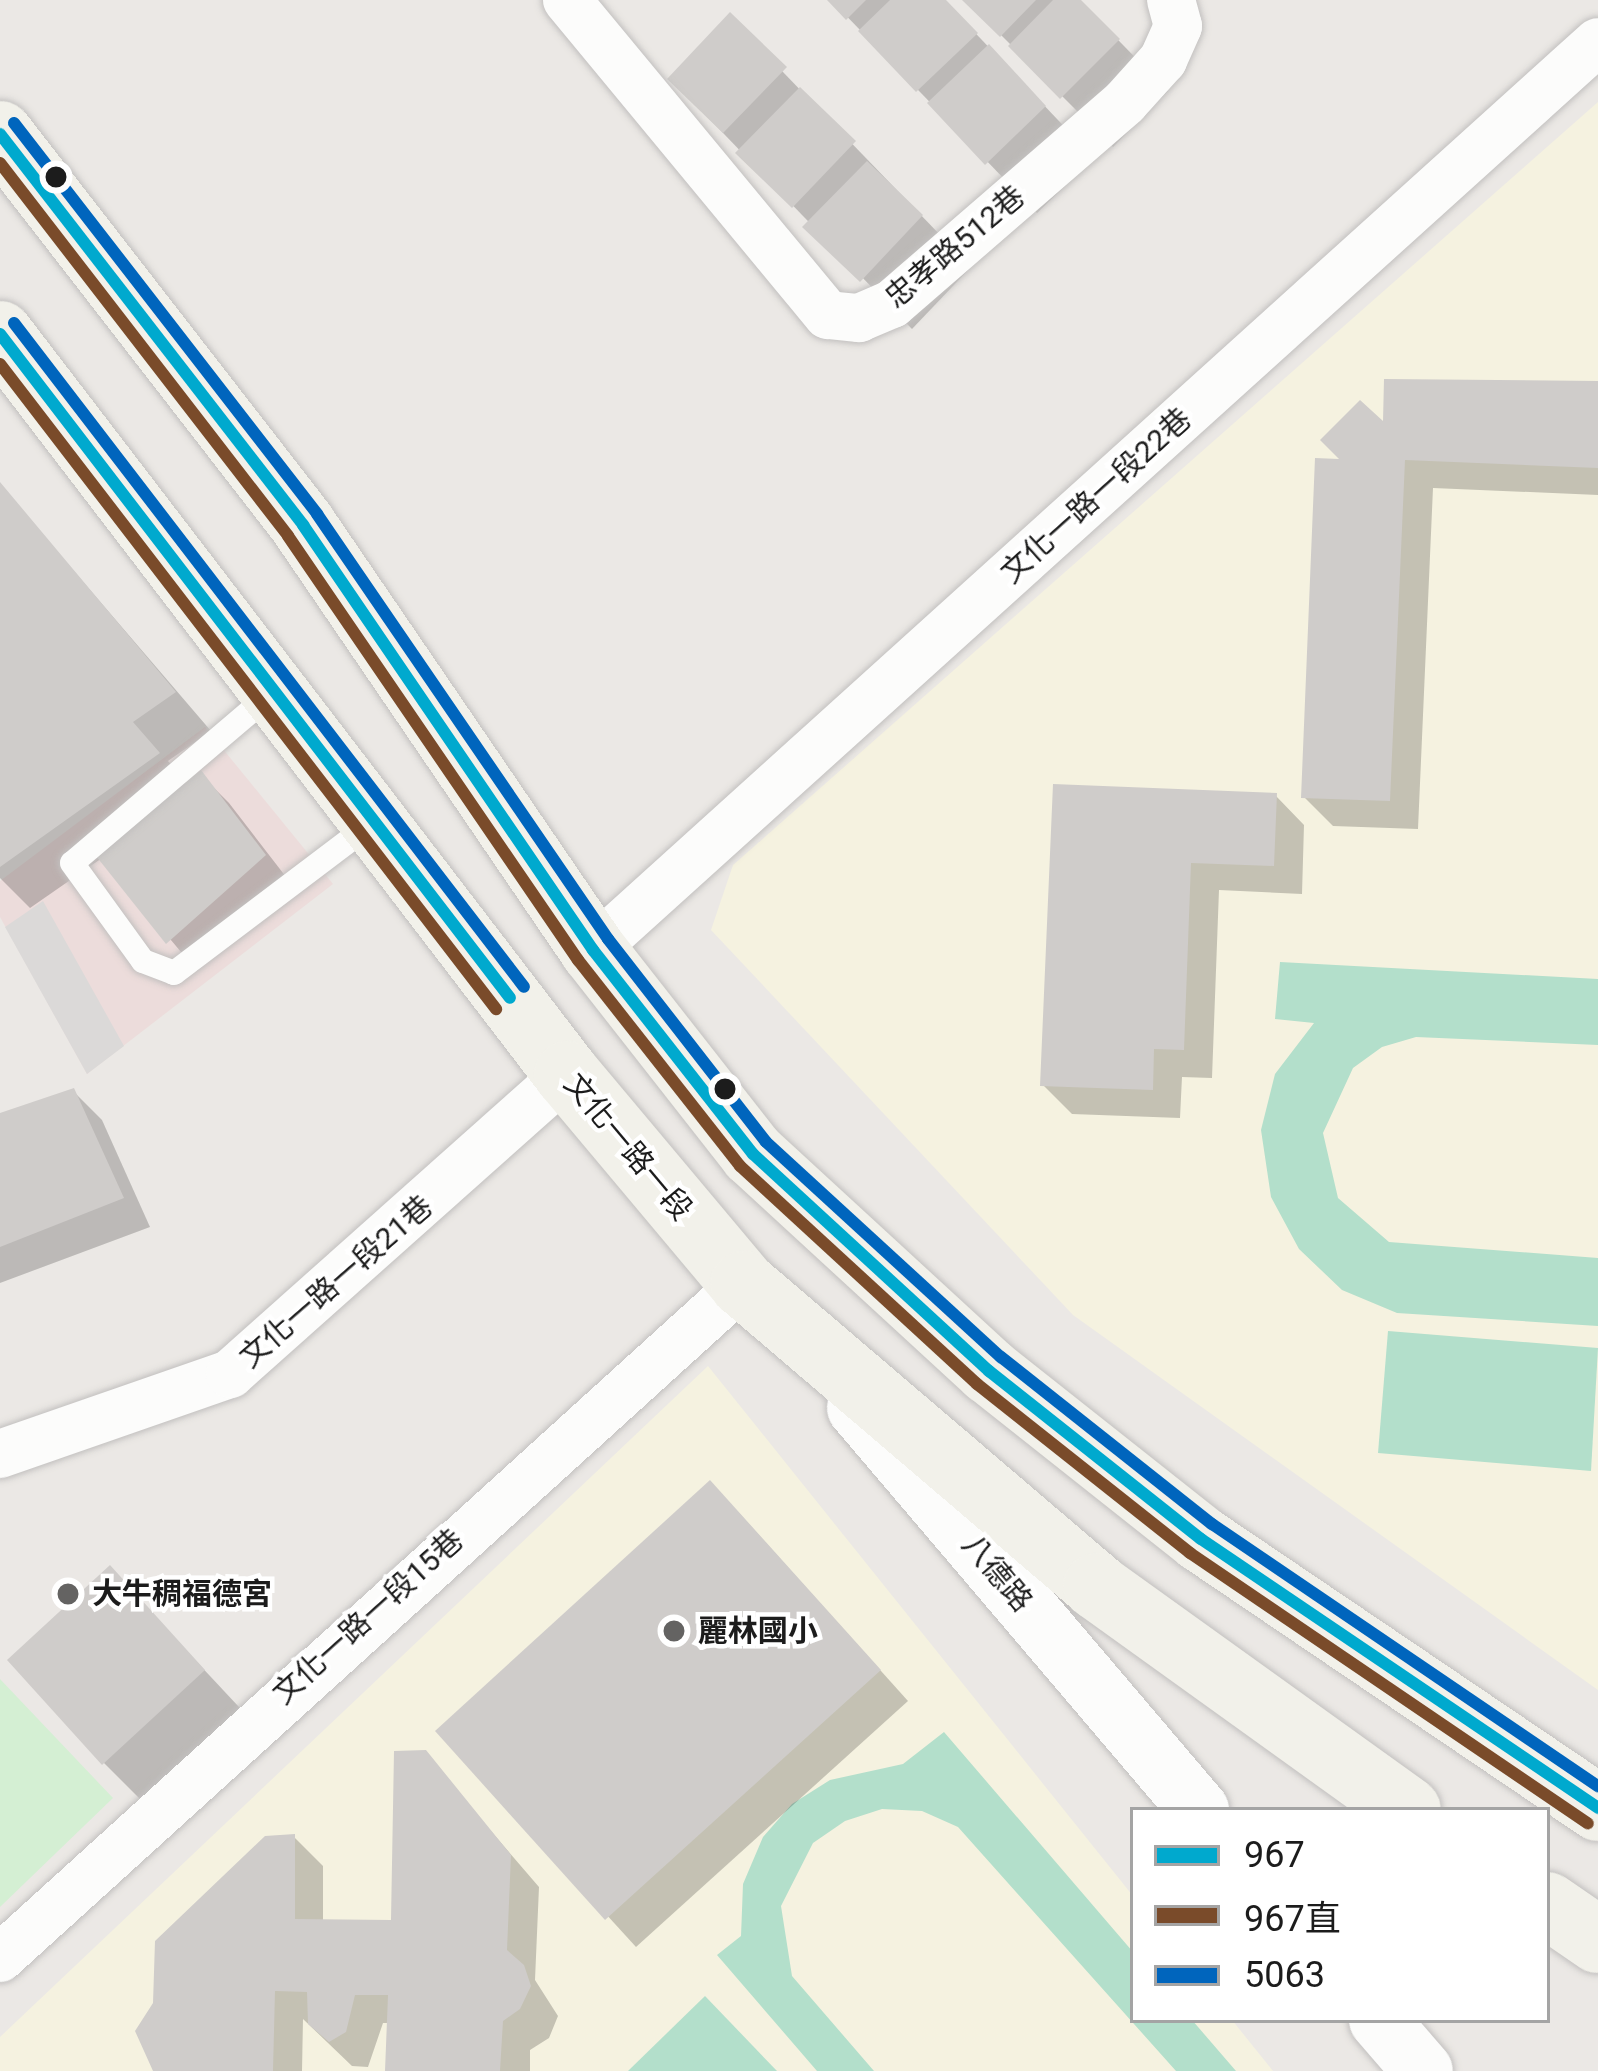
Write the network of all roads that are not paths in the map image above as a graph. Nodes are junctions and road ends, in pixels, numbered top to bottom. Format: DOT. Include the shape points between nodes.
graph roads {
  1 [pos="567,0"];
  2 [pos="1171,0"];
  3 [pos="1598,42"];
  4 [pos="0,134"];
  5 [pos="0,334"];
  6 [pos="274,692"];
  7 [pos="374,821"];
  8 [pos="593,950"];
  9 [pos="567,1073"];
  10 [pos="742,1284"];
  11 [pos="794,1335"];
  12 [pos="0,1454"];
  13 [pos="1196,1807"];
  14 [pos="1404,1807"];
  15 [pos="1598,1808"];
  16 [pos="1550,1907"];
  17 [pos="1598,1940"];
  18 [pos="0,1958"];
  19 [pos="1382,2023"];
  20 [pos="1423,2071"];
  1 -- 2 [label="street, 忠孝路512巷" via="828,315 859,318 892,304 1125,102 1163,60 1178,26"];
  3 -- 8 [label="street, 文化一路一段22巷"];
  4 -- 8 [label="main road" via="304,525"];
  5 -- 6 [label="main road, 文化一路一段"];
  6 -- 7 [label="main road, 文化一路一段"];
  6 -- 7 [label="lane" via="72,863 143,962 175,973"];
  7 -- 9 [label="main road, 文化一路一段"];
  8 -- 15 [label="main road" via="753,1154 989,1370 1202,1539"];
  9 -- 10 [label="main road, 文化一路一段"];
  9 -- 12 [label="street, 文化一路一段21巷" via="230,1374"];
  10 -- 11 [label="main road, 文化一路一段"];
  10 -- 18 [label="street, 文化一路一段15巷"];
  11 -- 13 [label="street, 八德路"];
  11 -- 14 [label="main road, 文化一路一段" via="1096,1586"];
  16 -- 17 [label="main road"];
  19 -- 20 [label="street"];
}
